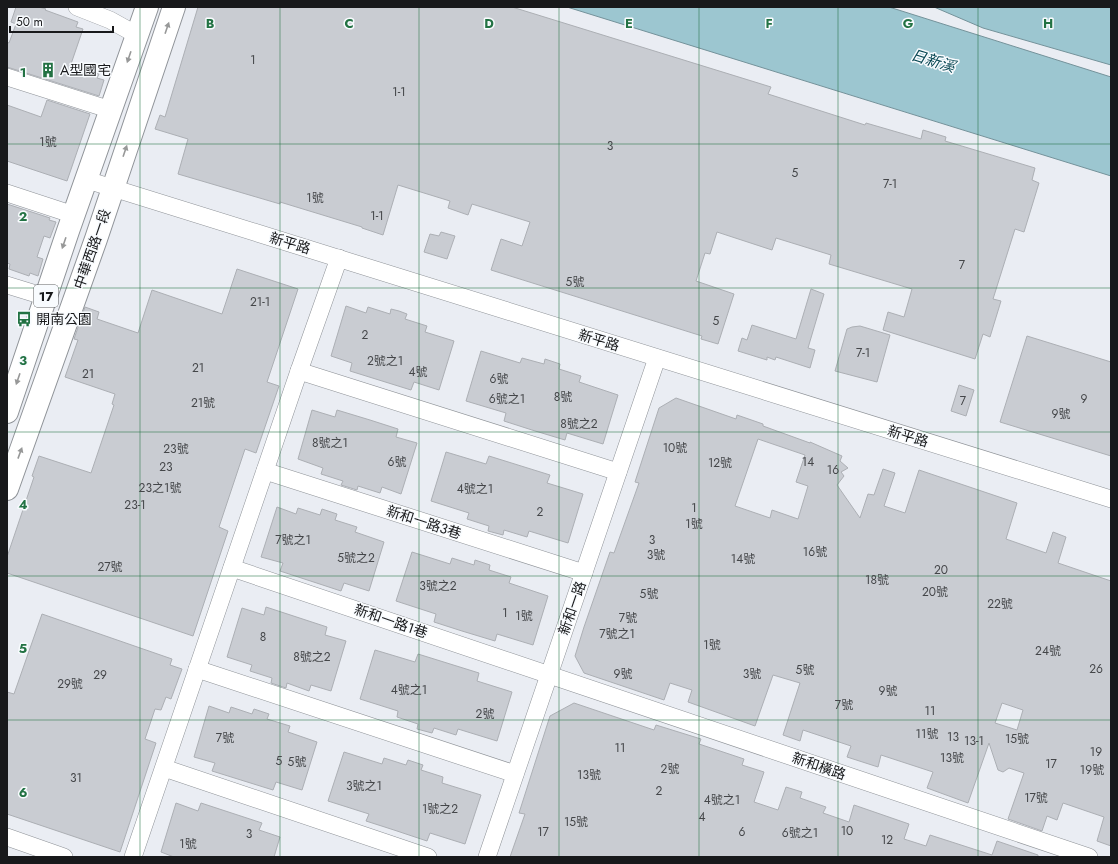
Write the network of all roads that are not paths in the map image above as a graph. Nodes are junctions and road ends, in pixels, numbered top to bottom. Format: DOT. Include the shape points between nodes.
graph roads {
  1 [pos="77,7"];
  2 [pos="147,7"];
  3 [pos="174,7"];
  4 [pos="137,35"];
  5 [pos="7,78"];
  6 [pos="111,110"];
  7 [pos="87,180"];
  8 [pos="113,188"];
  9 [pos="7,193"];
  10 [pos="74,215"];
  11 [pos="339,258"];
  12 [pos="7,285"];
  13 [pos="46,297"];
  14 [pos="656,358"];
  15 [pos="299,371"];
  16 [pos="7,412"];
  17 [pos="265,471"];
  18 [pos="618,472"];
  19 [pos="7,489"];
  20 [pos="1111,499"];
  21 [pos="232,568"];
  22 [pos="584,573"];
  23 [pos="197,669"];
  24 [pos="549,674"];
  25 [pos="164,768"];
  26 [pos="515,774"];
  27 [pos="7,837"];
  28 [pos="64,857"];
  29 [pos="133,857"];
  30 [pos="428,857"];
  31 [pos="487,857"];
  32 [pos="1088,857"];
  1 -- 4 [label="street" via="110,20"];
  2 -- 4 [label="main road, 中華西路一段 / 17"];
  8 -- 3 [label="main road, 中華西路一段 / 17, one-way"];
  4 -- 6 [label="main road, 中華西路一段 / 17, one-way"];
  5 -- 6 [label="street"];
  6 -- 7 [label="main road, 中華西路一段 / 17"];
  7 -- 8 [label="street, 新平路"];
  7 -- 10 [label="main road, 中華西路一段 / 17"];
  8 -- 11 [label="street, 新平路"];
  19 -- 8 [label="main road, 中華西路一段 / 17, one-way"];
  9 -- 10 [label="street"];
  10 -- 13 [label="main road, 中華西路一段 / 17, one-way"];
  11 -- 14 [label="street, 新平路"];
  11 -- 15 [label="street"];
  12 -- 13 [label="street"];
  13 -- 16 [label="main road, 中華西路一段 / 17, one-way"];
  14 -- 18 [label="street, 新和一路"];
  14 -- 20 [label="street, 新平路"];
  15 -- 17 [label="street"];
  15 -- 18 [label="street"];
  17 -- 21 [label="street"];
  17 -- 22 [label="street, 新和一路3巷"];
  18 -- 22 [label="street, 新和一路"];
  21 -- 23 [label="street"];
  21 -- 24 [label="street, 新和一路1巷"];
  22 -- 24 [label="street, 新和一路"];
  23 -- 25 [label="street"];
  23 -- 26 [label="street"];
  24 -- 26 [label="street, 新和一路"];
  24 -- 32 [label="street, 新和橫路"];
  25 -- 29 [label="street"];
  25 -- 30 [label="street"];
  26 -- 31 [label="street, 新和一路"];
  27 -- 28 [label="street"];
}
